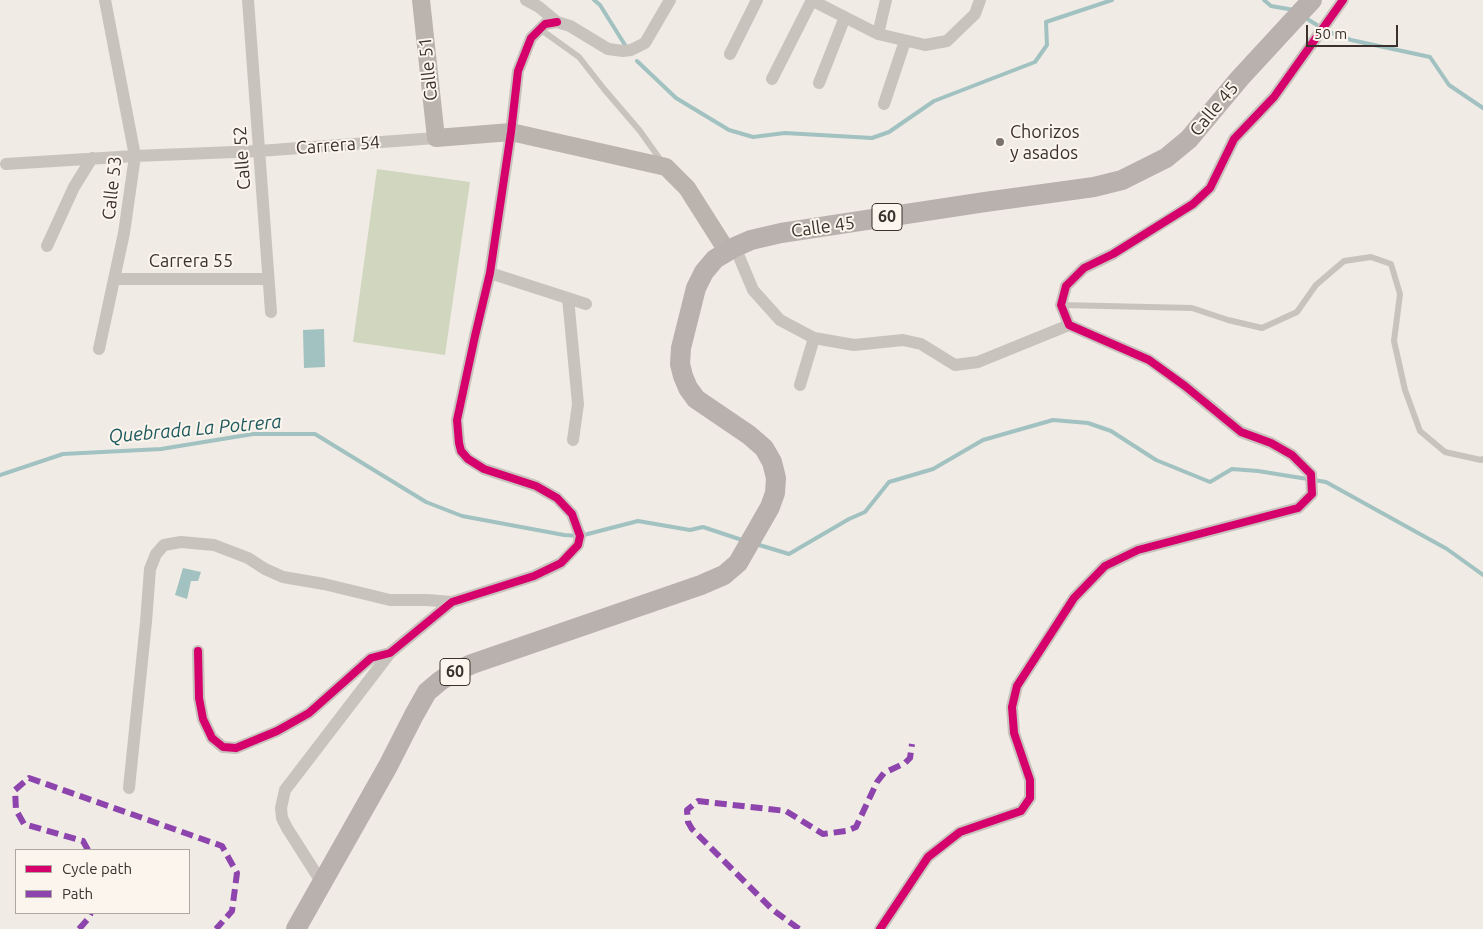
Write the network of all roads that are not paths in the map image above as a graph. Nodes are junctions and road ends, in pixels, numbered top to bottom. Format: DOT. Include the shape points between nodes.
graph roads {
  1 [pos="105,0"];
  2 [pos="248,0"];
  3 [pos="421,0"];
  4 [pos="526,0"];
  5 [pos="670,0"];
  6 [pos="757,0"];
  7 [pos="812,0"];
  8 [pos="886,0"];
  9 [pos="980,0"];
  10 [pos="1312,0"];
  11 [pos="1343,0"];
  12 [pos="845,17"];
  13 [pos="557,22"];
  14 [pos="540,29"];
  15 [pos="878,34"];
  16 [pos="906,41"];
  17 [pos="730,54"];
  18 [pos="772,79"];
  19 [pos="819,83"];
  20 [pos="884,104"];
  21 [pos="511,132"];
  22 [pos="436,138"];
  23 [pos="259,151"];
  24 [pos="135,156"];
  25 [pos="92,158"];
  26 [pos="6,164"];
  27 [pos="666,168"];
  28 [pos="47,246"];
  29 [pos="731,249"];
  30 [pos="490,272"];
  31 [pos="114,279"];
  32 [pos="268,279"];
  33 [pos="568,298"];
  34 [pos="586,304"];
  35 [pos="1061,305"];
  36 [pos="271,312"];
  37 [pos="1069,326"];
  38 [pos="814,338"];
  39 [pos="99,349"];
  40 [pos="800,385"];
  41 [pos="574,440"];
  42 [pos="1483,459"];
  43 [pos="452,602"];
  44 [pos="198,651"];
  45 [pos="390,653"];
  46 [pos="129,788"];
  47 [pos="322,884"];
  48 [pos="296,929"];
  49 [pos="880,929"];
  1 -- 24 [label="street, Calle 53"];
  2 -- 23 [label="street, Calle 52"];
  3 -- 22 [label="street, Calle 51"];
  4 -- 13 [label="street"];
  5 -- 13 [label="street" via="645,44 631,50 608,49 570,26"];
  6 -- 17 [label="street"];
  7 -- 12 [label="street"];
  7 -- 18 [label="street"];
  8 -- 15 [label="street"];
  9 -- 16 [label="street" via="975,14 947,41 925,45"];
  10 -- 29 [label="main road, Calle 45 / 60" via="1189,139 1146,170 1094,187 781,233 750,240"];
  11 -- 35 [label="street" via="1274,97 1234,139 1210,188 1193,204 1113,254 1084,268 1066,286"];
  12 -- 15 [label="street"];
  12 -- 19 [label="street"];
  13 -- 14 [label="street" via="545,24"];
  14 -- 21 [label="street" via="531,38 518,71"];
  14 -- 27 [label="lane" via="579,57"];
  15 -- 16 [label="street"];
  16 -- 20 [label="street"];
  21 -- 22 [label="street, Carrera 54"];
  21 -- 27 [label="street, Carrera 54"];
  21 -- 30 [label="street"];
  22 -- 23 [label="street, Carrera 54"];
  23 -- 24 [label="street, Carrera 54"];
  23 -- 32 [label="street, Calle 52"];
  24 -- 25 [label="street, Carrera 54"];
  24 -- 31 [label="street, Calle 53"];
  25 -- 26 [label="street, Carrera 54"];
  25 -- 28 [label="street" via="74,187"];
  27 -- 29 [label="street" via="687,188"];
  29 -- 38 [label="street" via="753,290 780,320"];
  29 -- 47 [label="main road, Calle 45 / 60" via="715,259 696,288 680,364 688,388 696,399 749,435 764,448 772,462 775,494 738,563 724,575 701,585 472,664 440,681 427,692"];
  30 -- 33 [label="street"];
  30 -- 43 [label="street" via="457,420 461,451 484,469 536,486 557,498 572,514 580,536 578,545 561,563 534,576"];
  31 -- 32 [label="street, Carrera 55"];
  31 -- 39 [label="street, Calle 53"];
  32 -- 36 [label="street, Calle 52"];
  33 -- 34 [label="street"];
  33 -- 41 [label="street" via="578,404"];
  35 -- 37 [label="street"];
  35 -- 42 [label="lane" via="1192,308 1262,328 1297,312 1316,285 1344,261 1370,258 1391,264 1400,294 1394,341 1404,390 1420,431 1445,452"];
  37 -- 38 [label="street" via="978,362 956,365 921,344 903,340 854,345"];
  37 -- 49 [label="street" via="1149,360 1241,432 1292,455 1312,474 1312,494 1298,508 1138,550 1104,566 1074,598 1017,686 1012,707 1014,733 1030,780 1030,798 1021,811 960,832 928,858"];
  38 -- 40 [label="street"];
  43 -- 45 [label="street"];
  43 -- 46 [label="street" via="390,600 283,577 248,558 214,545 181,542 164,545 150,569"];
  44 -- 45 [label="street" via="203,719 212,738 223,747 236,748 309,713 371,658"];
  45 -- 47 [label="street" via="286,790 282,818"];
  47 -- 48 [label="main road, 60"];
}
